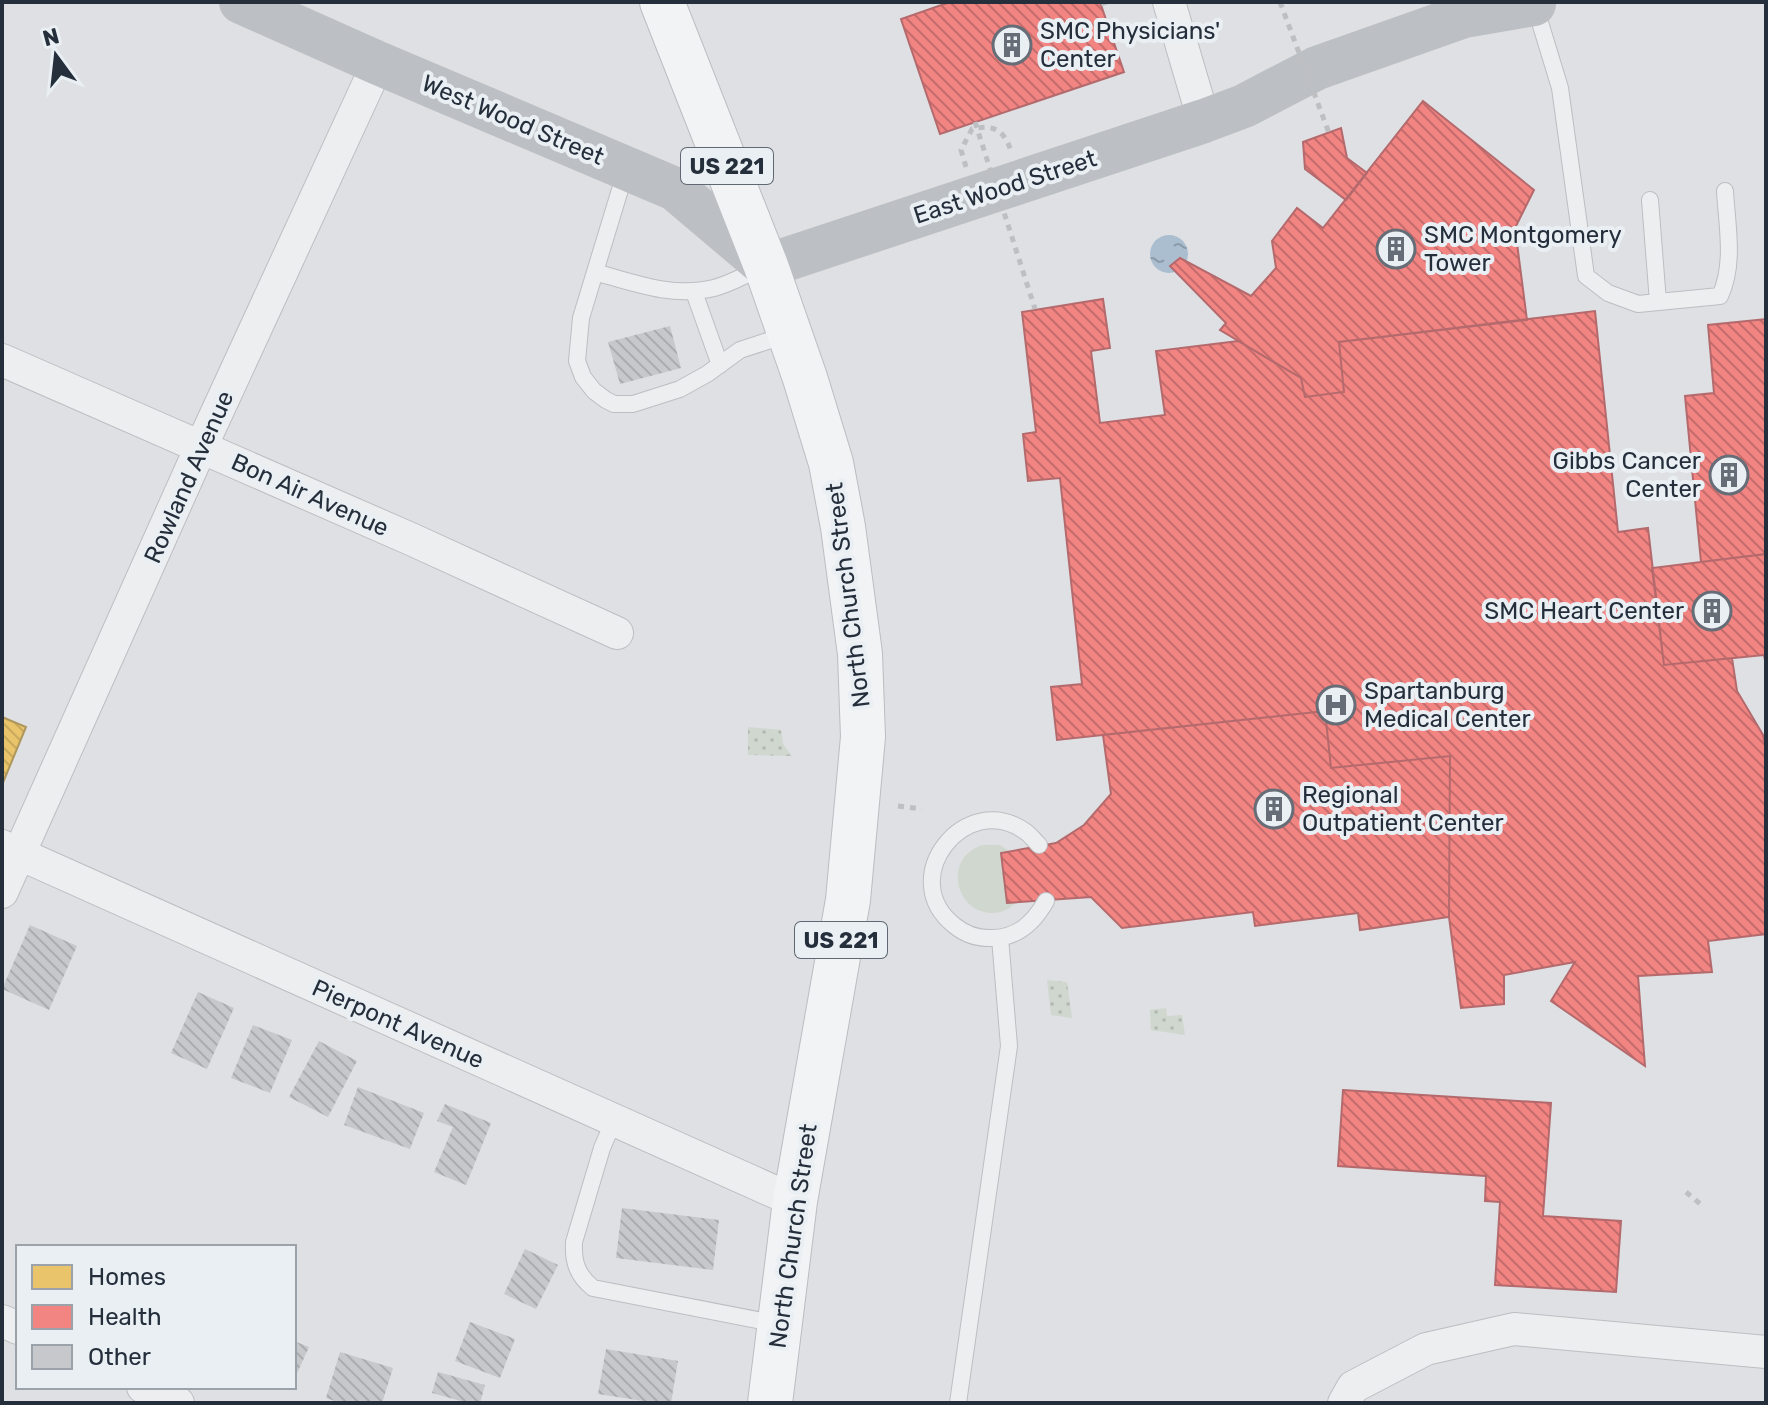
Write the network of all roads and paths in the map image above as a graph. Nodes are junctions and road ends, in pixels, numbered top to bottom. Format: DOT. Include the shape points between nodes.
graph roads {
  1 [pos="241,2"];
  2 [pos="662,2"];
  3 [pos="1169,2"];
  4 [pos="1280,2"];
  5 [pos="1536,3"];
  6 [pos="378,63"];
  7 [pos="1224,113"];
  8 [pos="975,122"];
  9 [pos="1329,133"];
  10 [pos="1008,142"];
  11 [pos="963,159"];
  12 [pos="626,168"];
  13 [pos="1725,191"];
  14 [pos="1650,200"];
  15 [pos="766,266"];
  16 [pos="595,272"];
  17 [pos="694,292"];
  18 [pos="1658,302"];
  19 [pos="1035,309"];
  20 [pos="789,334"];
  21 [pos="2,360"];
  22 [pos="720,365"];
  23 [pos="201,447"];
  24 [pos="617,633"];
  25 [pos="898,806"];
  26 [pos="922,809"];
  27 [pos="1039,845"];
  28 [pos="10,850"];
  29 [pos="2,892"];
  30 [pos="1046,901"];
  31 [pos="1000,938"];
  32 [pos="614,1120"];
  33 [pos="1686,1192"];
  34 [pos="795,1201"];
  35 [pos="1704,1207"];
  36 [pos="780,1324"];
  37 [pos="1766,1352"];
  38 [pos="147,1389"];
  39 [pos="178,1403"];
  40 [pos="770,1403"];
  41 [pos="958,1403"];
  42 [pos="1344,1403"];
  1 -- 6 [label="street, West Wood Street"];
  2 -- 15 [label="main road, North Church Street / US 221"];
  3 -- 7 [label="street"];
  4 -- 9 [label="path, bridge"];
  5 -- 7 [label="street, East Wood Street" via="1464,16 1317,68"];
  5 -- 18 [label="lane" via="1560,88 1586,276 1608,293 1638,304"];
  6 -- 12 [label="street, West Wood Street"];
  6 -- 23 [label="street, Rowland Avenue"];
  7 -- 15 [label="street, East Wood Street"];
  8 -- 19 [label="path, bridge"];
  10 -- 11 [label="path" via="986,126 972,129 961,150"];
  12 -- 15 [label="street, West Wood Street" via="684,195"];
  12 -- 16 [label="lane"];
  13 -- 18 [label="lane" via="1729,269 1720,296"];
  14 -- 18 [label="lane"];
  15 -- 17 [label="lane" via="717,288"];
  15 -- 20 [label="main road, North Church Street / US 221"];
  16 -- 17 [label="lane" via="666,291"];
  16 -- 22 [label="lane" via="581,318 577,361 583,377 606,400 633,404 680,389"];
  17 -- 22 [label="lane"];
  20 -- 22 [label="lane" via="740,350"];
  20 -- 34 [label="main road, North Church Street / US 221" via="834,474 860,654 863,737 848,900"];
  21 -- 23 [label="street, Bon Air Avenue"];
  23 -- 24 [label="street, Bon Air Avenue"];
  23 -- 28 [label="street, Rowland Avenue"];
  25 -- 26 [label="path"];
  27 -- 31 [label="lane" via="1008,824 970,824 941,848 933,866 936,904 947,920 962,932"];
  28 -- 29 [label="street, Rowland Avenue"];
  28 -- 32 [label="street, Pierpont Avenue"];
  30 -- 31 [label="lane" via="1028,926"];
  31 -- 41 [label="lane" via="1009,1046"];
  32 -- 34 [label="street, Pierpont Avenue"];
  32 -- 36 [label="lane" via="574,1242 573,1256 585,1282 593,1288"];
  33 -- 35 [label="path"];
  34 -- 36 [label="main road, North Church Street / US 221"];
  36 -- 40 [label="main road, North Church Street / US 221"];
  37 -- 42 [label="street" via="1514,1329 1426,1349 1353,1387"];
  38 -- 39 [label="street"];
}
